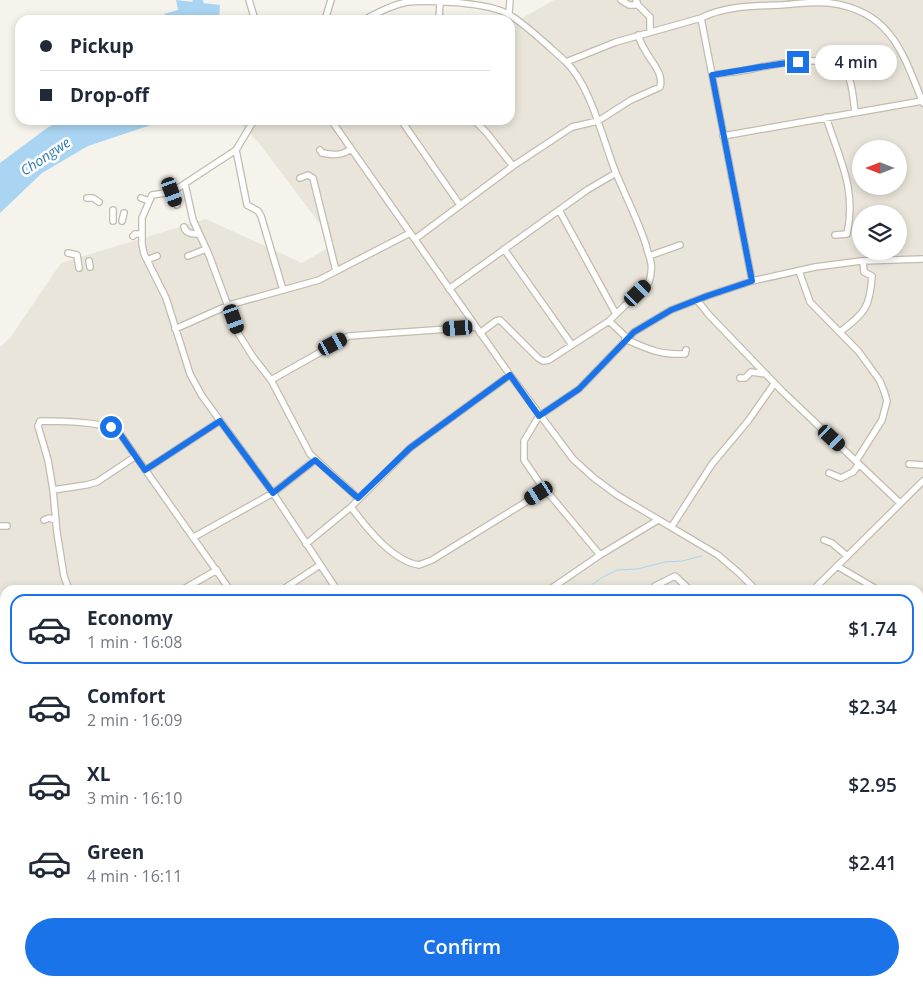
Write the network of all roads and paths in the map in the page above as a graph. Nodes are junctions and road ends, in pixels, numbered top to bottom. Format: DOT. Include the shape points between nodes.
graph roads {
  1 [pos="249,0"];
  2 [pos="331,0"];
  3 [pos="510,0"];
  4 [pos="621,0"];
  5 [pos="848,0"];
  6 [pos="440,1"];
  7 [pos="797,2"];
  8 [pos="637,3"];
  9 [pos="850,8"];
  10 [pos="508,14"];
  11 [pos="254,15"];
  12 [pos="326,15"];
  13 [pos="372,15"];
  14 [pos="439,15"];
  15 [pos="701,18"];
  16 [pos="515,20"];
  17 [pos="650,32"];
  18 [pos="638,35"];
  19 [pos="566,62"];
  20 [pos="712,75"];
  21 [pos="922,102"];
  22 [pos="855,111"];
  23 [pos="826,117"];
  24 [pos="598,121"];
  25 [pos="251,125"];
  26 [pos="334,125"];
  27 [pos="405,125"];
  28 [pos="479,125"];
  29 [pos="723,136"];
  30 [pos="351,149"];
  31 [pos="236,150"];
  32 [pos="320,150"];
  33 [pos="512,166"];
  34 [pos="616,173"];
  35 [pos="300,178"];
  36 [pos="185,184"];
  37 [pos="172,192"];
  38 [pos="86,198"];
  39 [pos="141,198"];
  40 [pos="149,201"];
  41 [pos="177,205"];
  42 [pos="460,205"];
  43 [pos="101,209"];
  44 [pos="113,210"];
  45 [pos="559,210"];
  46 [pos="124,213"];
  47 [pos="122,221"];
  48 [pos="113,222"];
  49 [pos="184,227"];
  50 [pos="410,233"];
  51 [pos="142,234"];
  52 [pos="199,234"];
  53 [pos="132,236"];
  54 [pos="835,236"];
  55 [pos="415,239"];
  56 [pos="680,245"];
  57 [pos="206,249"];
  58 [pos="504,250"];
  59 [pos="68,253"];
  60 [pos="157,256"];
  61 [pos="188,256"];
  62 [pos="649,256"];
  63 [pos="923,259"];
  64 [pos="147,260"];
  65 [pos="863,261"];
  66 [pos="79,268"];
  67 [pos="336,271"];
  68 [pos="799,271"];
  69 [pos="752,281"];
  70 [pos="449,289"];
  71 [pos="283,290"];
  72 [pos="697,300"];
  73 [pos="228,305"];
  74 [pos="616,314"];
  75 [pos="609,321"];
  76 [pos="476,327"];
  77 [pos="175,329"];
  78 [pos="840,332"];
  79 [pos="480,333"];
  80 [pos="626,338"];
  81 [pos="572,345"];
  82 [pos="686,350"];
  83 [pos="766,374"];
  84 [pos="510,375"];
  85 [pos="740,378"];
  86 [pos="271,380"];
  87 [pos="774,384"];
  88 [pos="539,416"];
  89 [pos="220,421"];
  90 [pos="136,456"];
  91 [pos="315,460"];
  92 [pos="858,463"];
  93 [pos="909,464"];
  94 [pos="923,465"];
  95 [pos="145,470"];
  96 [pos="829,473"];
  97 [pos="923,481"];
  98 [pos="53,490"];
  99 [pos="542,492"];
  100 [pos="273,493"];
  101 [pos="358,498"];
  102 [pos="900,503"];
  103 [pos="351,506"];
  104 [pos="44,520"];
  105 [pos="56,520"];
  106 [pos="658,520"];
  107 [pos="672,526"];
  108 [pos="194,537"];
  109 [pos="824,540"];
  110 [pos="306,544"];
  111 [pos="600,555"];
  112 [pos="847,556"];
  113 [pos="320,565"];
  114 [pos="837,566"];
  115 [pos="217,570"];
  116 [pos="67,585"];
  117 [pos="191,585"];
  118 [pos="227,585"];
  119 [pos="290,585"];
  120 [pos="334,585"];
  121 [pos="556,585"];
  122 [pos="657,585"];
  123 [pos="685,585"];
  124 [pos="751,585"];
  125 [pos="818,585"];
  126 [pos="864,585"];
  1 -- 11 [label="street"];
  2 -- 12 [label="street"];
  3 -- 10 [label="street"];
  4 -- 8 [label="street" via="629,5"];
  5 -- 9 [label="street"];
  6 -- 10 [label="street" via="479,5"];
  6 -- 13 [label="street" via="408,2"];
  6 -- 14 [label="street"];
  7 -- 9 [label="street" via="830,3"];
  7 -- 15 [label="street" via="726,10"];
  8 -- 17 [label="street" via="650,17"];
  9 -- 21 [label="street" via="878,21 890,34"];
  15 -- 17 [label="street"];
  15 -- 20 [label="street"];
  16 -- 19 [label="street"];
  17 -- 18 [label="street"];
  18 -- 19 [label="street"];
  18 -- 24 [label="street" via="660,74 660,87 631,100"];
  19 -- 24 [label="street" via="580,80"];
  20 -- 22 [label="street" via="774,64 829,62 848,76"];
  20 -- 29 [label="street"];
  21 -- 22 [label="street"];
  22 -- 23 [label="street"];
  23 -- 29 [label="street"];
  23 -- 54 [label="street" via="842,161 850,206 846,234"];
  24 -- 33 [label="street" via="572,127"];
  24 -- 34 [label="street"];
  25 -- 31 [label="street"];
  26 -- 30 [label="street"];
  27 -- 42 [label="street"];
  28 -- 33 [label="street"];
  29 -- 69 [label="street"];
  30 -- 32 [label="street" via="334,156"];
  30 -- 50 [label="street"];
  31 -- 36 [label="street"];
  31 -- 71 [label="street" via="248,205 261,216"];
  33 -- 42 [label="street"];
  34 -- 45 [label="street"];
  34 -- 62 [label="street"];
  35 -- 67 [label="street" via="308,175 313,178"];
  36 -- 37 [label="street"];
  36 -- 52 [label="street" via="192,220"];
  37 -- 40 [label="street" via="152,195"];
  37 -- 41 [label="street"];
  38 -- 43 [label="street" via="99,200"];
  39 -- 40 [label="street"];
  40 -- 51 [label="street" via="142,218"];
  42 -- 55 [label="street"];
  44 -- 48 [label="street"];
  45 -- 58 [label="street"];
  45 -- 74 [label="street"];
  46 -- 47 [label="street"];
  49 -- 52 [label="street" via="191,234"];
  50 -- 55 [label="street"];
  50 -- 67 [label="street"];
  51 -- 53 [label="street"];
  51 -- 64 [label="street"];
  52 -- 57 [label="street"];
  55 -- 70 [label="street"];
  56 -- 62 [label="street"];
  57 -- 61 [label="street"];
  57 -- 73 [label="street"];
  58 -- 70 [label="street"];
  58 -- 81 [label="street"];
  59 -- 66 [label="street" via="77,255"];
  60 -- 64 [label="street"];
  62 -- 74 [label="street" via="652,263 649,282"];
  63 -- 65 [label="street"];
  64 -- 77 [label="street" via="166,298"];
  65 -- 68 [label="street"];
  65 -- 78 [label="street" via="864,272 872,276 869,300 863,313"];
  67 -- 71 [label="street"];
  68 -- 69 [label="street"];
  68 -- 78 [label="street" via="808,300"];
  69 -- 72 [label="street"];
  70 -- 76 [label="street"];
  71 -- 73 [label="street"];
  72 -- 80 [label="street" via="671,310"];
  72 -- 83 [label="street"];
  73 -- 77 [label="street"];
  73 -- 86 [label="street" via="238,332"];
  74 -- 75 [label="street"];
  75 -- 80 [label="street"];
  75 -- 81 [label="street"];
  76 -- 79 [label="street"];
  76 -- 86 [label="street" via="349,336"];
  77 -- 89 [label="street" via="190,374"];
  78 -- 92 [label="street" via="880,381 887,401 882,420"];
  79 -- 81 [label="street" via="500,320 543,360 549,360"];
  79 -- 84 [label="street"];
  80 -- 82 [label="street" via="667,355 684,354"];
  80 -- 88 [label="street" via="579,389"];
  83 -- 85 [label="street" via="751,372"];
  83 -- 87 [label="street"];
  84 -- 88 [label="street"];
  84 -- 101 [label="street" via="410,448"];
  86 -- 91 [label="street"];
  87 -- 92 [label="street"];
  87 -- 107 [label="street" via="712,464"];
  88 -- 99 [label="street" via="524,442 524,460"];
  88 -- 106 [label="street" via="573,459 594,478"];
  89 -- 95 [label="street"];
  89 -- 100 [label="street"];
  90 -- 95 [label="street"];
  90 -- 98 [label="street" via="97,482"];
  90 -- 98 [label="street" via="118,431 108,426 40,421 38,428"];
  91 -- 100 [label="street"];
  91 -- 101 [label="street"];
  92 -- 96 [label="street" via="854,472 841,478"];
  92 -- 102 [label="street"];
  93 -- 94 [label="street"];
  95 -- 108 [label="street"];
  97 -- 102 [label="street"];
  98 -- 105 [label="street"];
  99 -- 103 [label="street" via="419,565 395,554 369,531"];
  99 -- 111 [label="street" via="550,495"];
  100 -- 108 [label="street"];
  100 -- 110 [label="street"];
  101 -- 103 [label="street"];
  102 -- 112 [label="street"];
  103 -- 110 [label="street"];
  104 -- 105 [label="street"];
  105 -- 116 [label="street"];
  106 -- 107 [label="street"];
  106 -- 111 [label="street"];
  107 -- 124 [label="street" via="718,555"];
  108 -- 115 [label="street"];
  109 -- 112 [label="street"];
  110 -- 113 [label="street"];
  111 -- 121 [label="street"];
  112 -- 114 [label="street"];
  113 -- 119 [label="street"];
  113 -- 120 [label="street"];
  114 -- 125 [label="street"];
  114 -- 126 [label="street"];
  115 -- 117 [label="street"];
  115 -- 118 [label="street"];
  122 -- 123 [label="street" via="675,576"];
}
